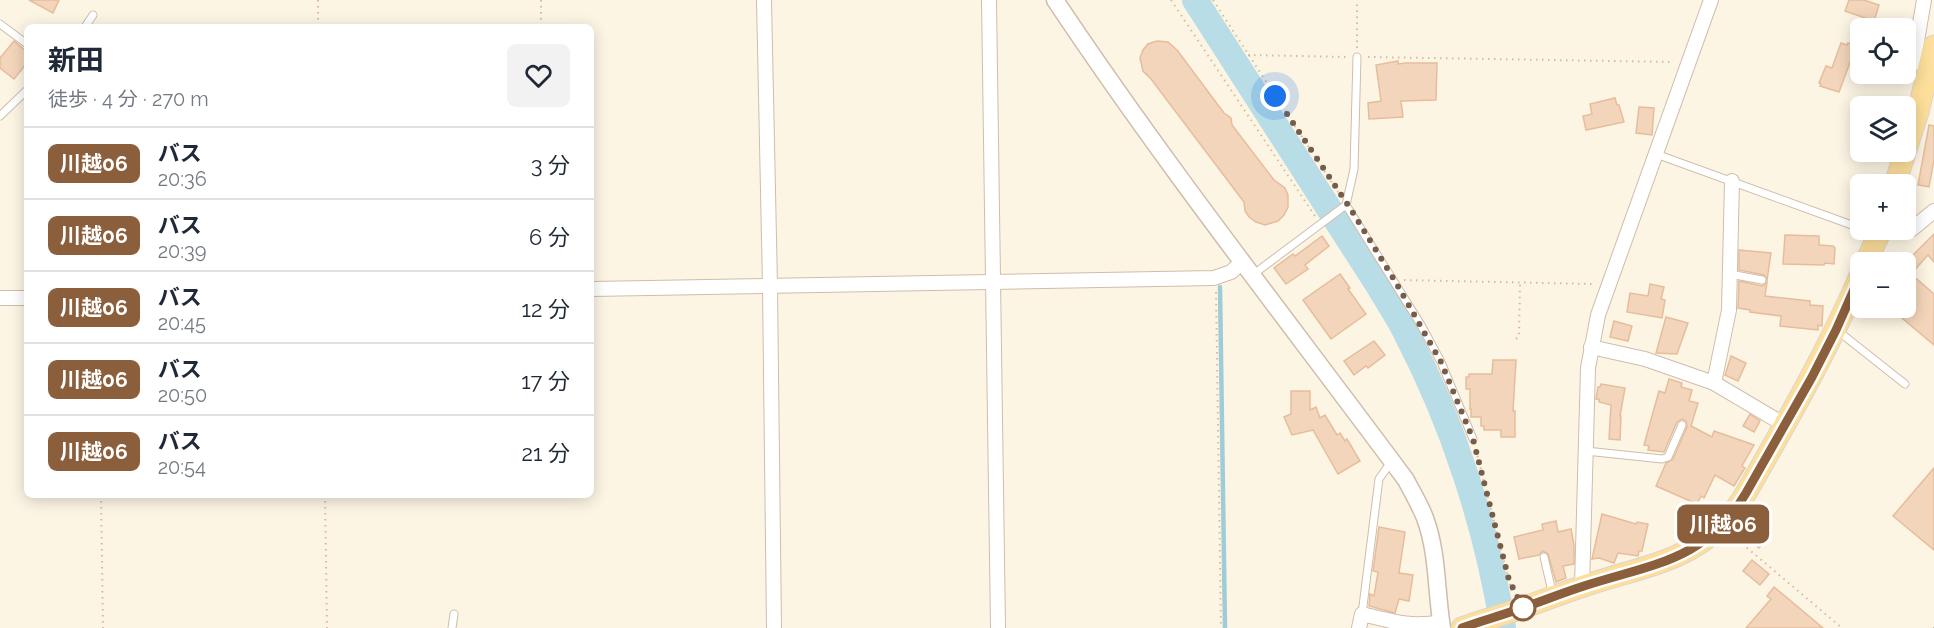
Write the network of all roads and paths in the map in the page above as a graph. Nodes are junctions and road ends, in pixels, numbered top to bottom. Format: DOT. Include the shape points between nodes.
graph roads {
  1 [pos="318,0"];
  2 [pos="541,0"];
  3 [pos="764,0"];
  4 [pos="989,0"];
  5 [pos="1055,0"];
  6 [pos="1171,0"];
  7 [pos="1213,0"];
  8 [pos="1357,0"];
  9 [pos="1711,0"];
  10 [pos="1924,0"];
  11 [pos="93,15"];
  12 [pos="0,24"];
  13 [pos="87,24"];
  14 [pos="318,24"];
  15 [pos="541,24"];
  16 [pos="24,42"];
  17 [pos="1934,46"];
  18 [pos="1248,55"];
  19 [pos="1357,57"];
  20 [pos="1688,64"];
  21 [pos="1929,71"];
  22 [pos="24,93"];
  23 [pos="1916,104"];
  24 [pos="0,116"];
  25 [pos="1656,154"];
  26 [pos="1732,181"];
  27 [pos="1345,205"];
  28 [pos="1934,211"];
  29 [pos="1321,223"];
  30 [pos="1850,223"];
  31 [pos="1916,226"];
  32 [pos="1246,269"];
  33 [pos="1730,274"];
  34 [pos="1214,278"];
  35 [pos="1762,280"];
  36 [pos="1395,281"];
  37 [pos="1520,282"];
  38 [pos="993,283"];
  39 [pos="1608,284"];
  40 [pos="770,286"];
  41 [pos="594,289"];
  42 [pos="0,298"];
  43 [pos="24,298"];
  44 [pos="1850,298"];
  45 [pos="1836,330"];
  46 [pos="1516,339"];
  47 [pos="1591,347"];
  48 [pos="1714,383"];
  49 [pos="1905,384"];
  50 [pos="1682,425"];
  51 [pos="1785,425"];
  52 [pos="1473,439"];
  53 [pos="1586,451"];
  54 [pos="1392,462"];
  55 [pos="101,498"];
  56 [pos="325,498"];
  57 [pos="1722,526"];
  58 [pos="1544,557"];
  59 [pos="1582,586"];
  60 [pos="1553,597"];
  61 [pos="1514,611"];
  62 [pos="454,614"];
  63 [pos="1362,614"];
  64 [pos="1441,625"];
  65 [pos="1472,625"];
  66 [pos="103,628"];
  67 [pos="327,628"];
  68 [pos="452,628"];
  69 [pos="774,628"];
  70 [pos="998,628"];
  71 [pos="1221,628"];
  72 [pos="1359,628"];
  73 [pos="1842,628"];
  1 -- 14 [label="path"];
  2 -- 15 [label="path"];
  3 -- 40 [label="street"];
  4 -- 38 [label="street"];
  5 -- 32 [label="street"];
  6 -- 29 [label="path"];
  7 -- 18 [label="path"];
  8 -- 19 [label="path"];
  9 -- 20 [label="street"];
  10 -- 21 [label="street" via="1914,58"];
  11 -- 13 [label="lane"];
  12 -- 16 [label="lane"];
  17 -- 21 [label="main road"];
  18 -- 19 [label="path"];
  18 -- 27 [label="path"];
  19 -- 20 [label="path"];
  19 -- 27 [label="lane" via="1354,170"];
  20 -- 25 [label="street"];
  21 -- 23 [label="main road"];
  22 -- 24 [label="lane"];
  25 -- 26 [label="lane"];
  25 -- 39 [label="street"];
  26 -- 30 [label="lane"];
  26 -- 33 [label="street"];
  27 -- 29 [label="lane"];
  27 -- 36 [label="lane"];
  28 -- 31 [label="street"];
  29 -- 32 [label="lane"];
  32 -- 34 [label="street"];
  32 -- 54 [label="street"];
  33 -- 35 [label="lane"];
  33 -- 48 [label="street" via="1729,310"];
  34 -- 38 [label="street"];
  34 -- 71 [label="path"];
  36 -- 37 [label="path"];
  36 -- 52 [label="lane" via="1441,362"];
  37 -- 39 [label="path"];
  37 -- 46 [label="path"];
  38 -- 40 [label="street"];
  38 -- 70 [label="street"];
  39 -- 47 [label="street"];
  40 -- 41 [label="street"];
  40 -- 69 [label="street"];
  42 -- 43 [label="street"];
  44 -- 45 [label="main road"];
  45 -- 49 [label="lane"];
  45 -- 51 [label="main road"];
  47 -- 48 [label="street" via="1645,359"];
  47 -- 53 [label="street"];
  48 -- 51 [label="street"];
  50 -- 53 [label="lane" via="1668,457 1662,459"];
  51 -- 57 [label="main road" via="1736,510"];
  52 -- 61 [label="path"];
  53 -- 59 [label="street"];
  54 -- 63 [label="lane" via="1379,479"];
  54 -- 64 [label="street" via="1425,516 1437,567"];
  55 -- 66 [label="path"];
  56 -- 67 [label="path"];
  57 -- 59 [label="main road" via="1677,558"];
  57 -- 73 [label="path"];
  58 -- 60 [label="lane"];
  59 -- 60 [label="main road"];
  60 -- 61 [label="main road"];
  61 -- 65 [label="main road"];
  62 -- 68 [label="lane"];
  63 -- 64 [label="street" via="1408,626"];
  63 -- 72 [label="street"];
}
